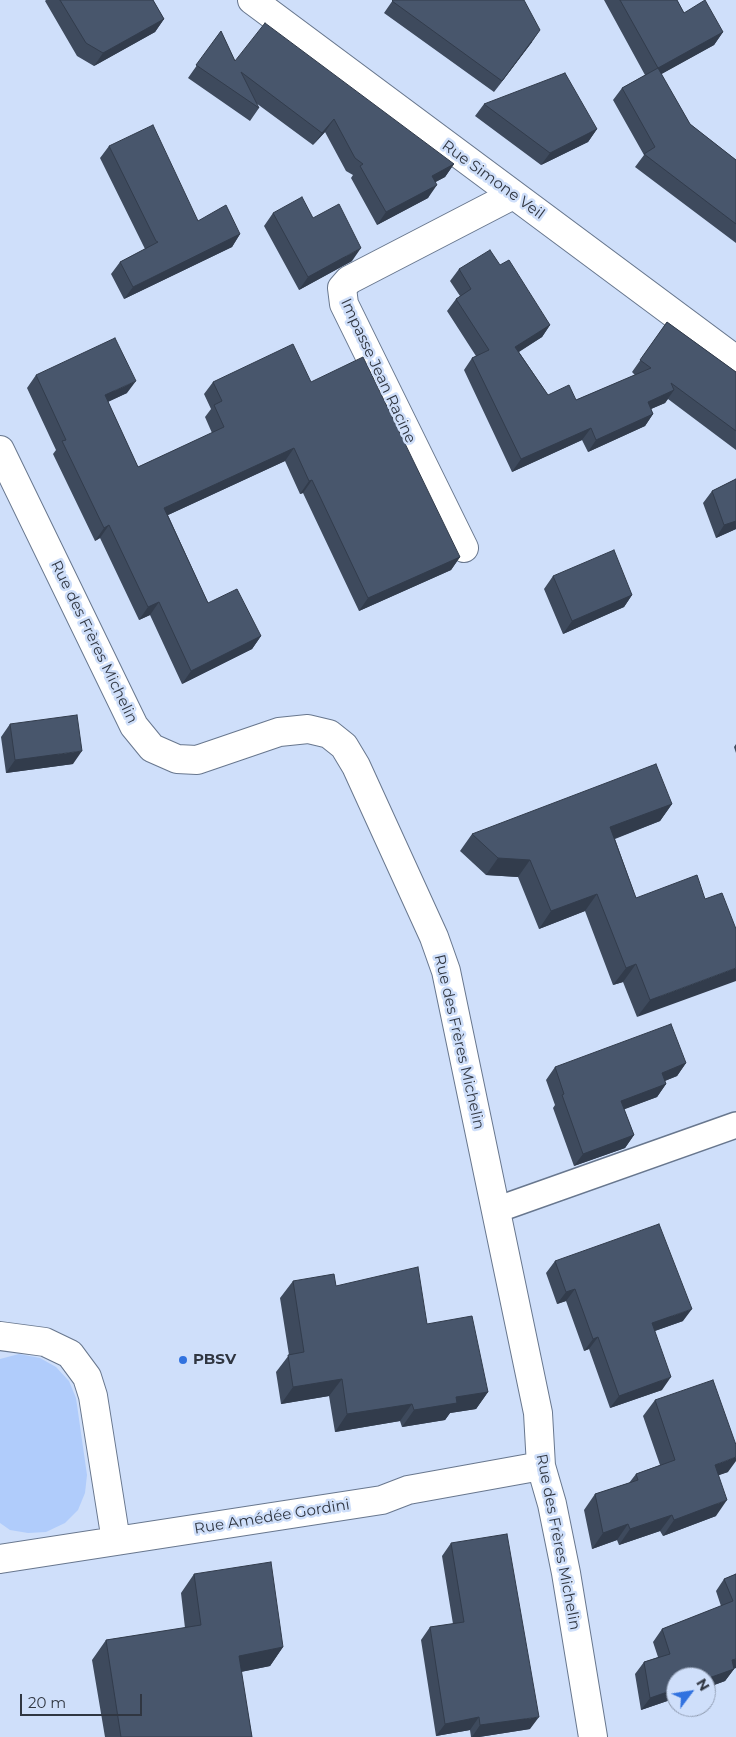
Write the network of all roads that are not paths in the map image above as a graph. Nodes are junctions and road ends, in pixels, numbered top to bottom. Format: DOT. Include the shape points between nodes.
graph roads {
  1 [pos="252,0"];
  2 [pos="513,195"];
  3 [pos="736,360"];
  4 [pos="0,450"];
  5 [pos="464,548"];
  6 [pos="736,1126"];
  7 [pos="496,1210"];
  8 [pos="0,1336"];
  9 [pos="541,1466"];
  10 [pos="116,1541"];
  11 [pos="0,1559"];
  12 [pos="593,1737"];
  1 -- 2 [label="street, Rue Simone Veil"];
  2 -- 3 [label="street, Rue Simone Veil"];
  2 -- 5 [label="street, Impasse Jean Racine" via="349,280 342,288 344,304"];
  4 -- 7 [label="street, Rue des Frères Michelin" via="134,726 152,748 177,759 197,760 279,732 308,729 329,734 344,746 434,937 446,971"];
  6 -- 7 [label="lane"];
  7 -- 9 [label="street, Rue des Frères Michelin" via="538,1413"];
  8 -- 10 [label="street" via="46,1342 70,1354 86,1377 94,1396"];
  9 -- 10 [label="street, Rue Amédée Gordini" via="408,1490 382,1500"];
  9 -- 12 [label="street, Rue des Frères Michelin" via="566,1573"];
  10 -- 11 [label="street, Rue Amédée Gordini"];
}
